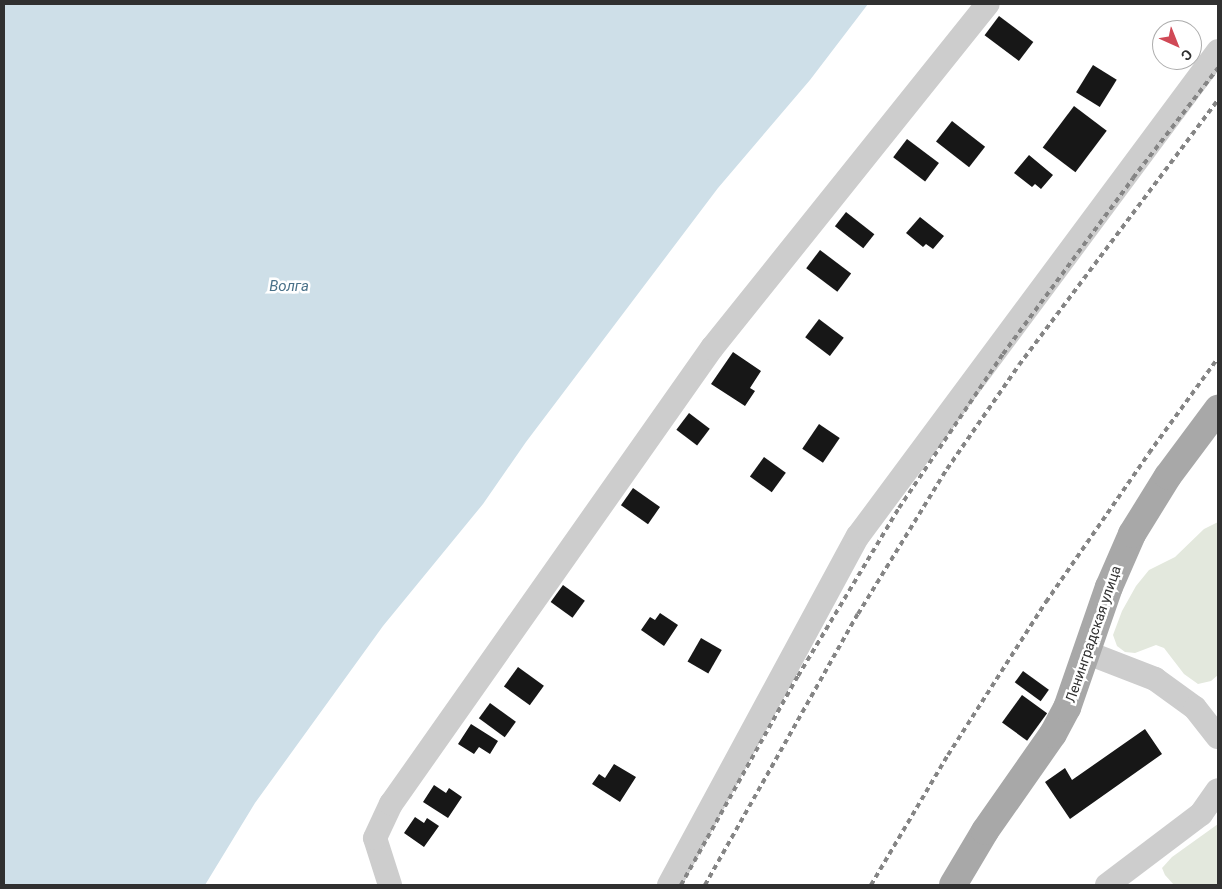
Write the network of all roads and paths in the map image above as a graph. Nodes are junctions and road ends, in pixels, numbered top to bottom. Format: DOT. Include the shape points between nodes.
graph roads {
  1 [pos="988,4"];
  2 [pos="1218,51"];
  3 [pos="1218,409"];
  4 [pos="1088,653"];
  5 [pos="1218,737"];
  6 [pos="1218,790"];
  7 [pos="390,885"];
  8 [pos="669,885"];
  9 [pos="953,885"];
  10 [pos="1107,885"];
  1 -- 7 [label="street" via="712,348 391,804 375,838"];
  2 -- 8 [label="street" via="858,536"];
  3 -- 4 [label="main road, Ленинградская улица" via="1168,476 1132,534 1109,587"];
  4 -- 5 [label="street" via="1141,672 1162,684 1195,708"];
  4 -- 9 [label="main road, Ленинградская улица" via="1067,708 1053,734 985,831"];
  6 -- 10 [label="street" via="1195,819"];
}
